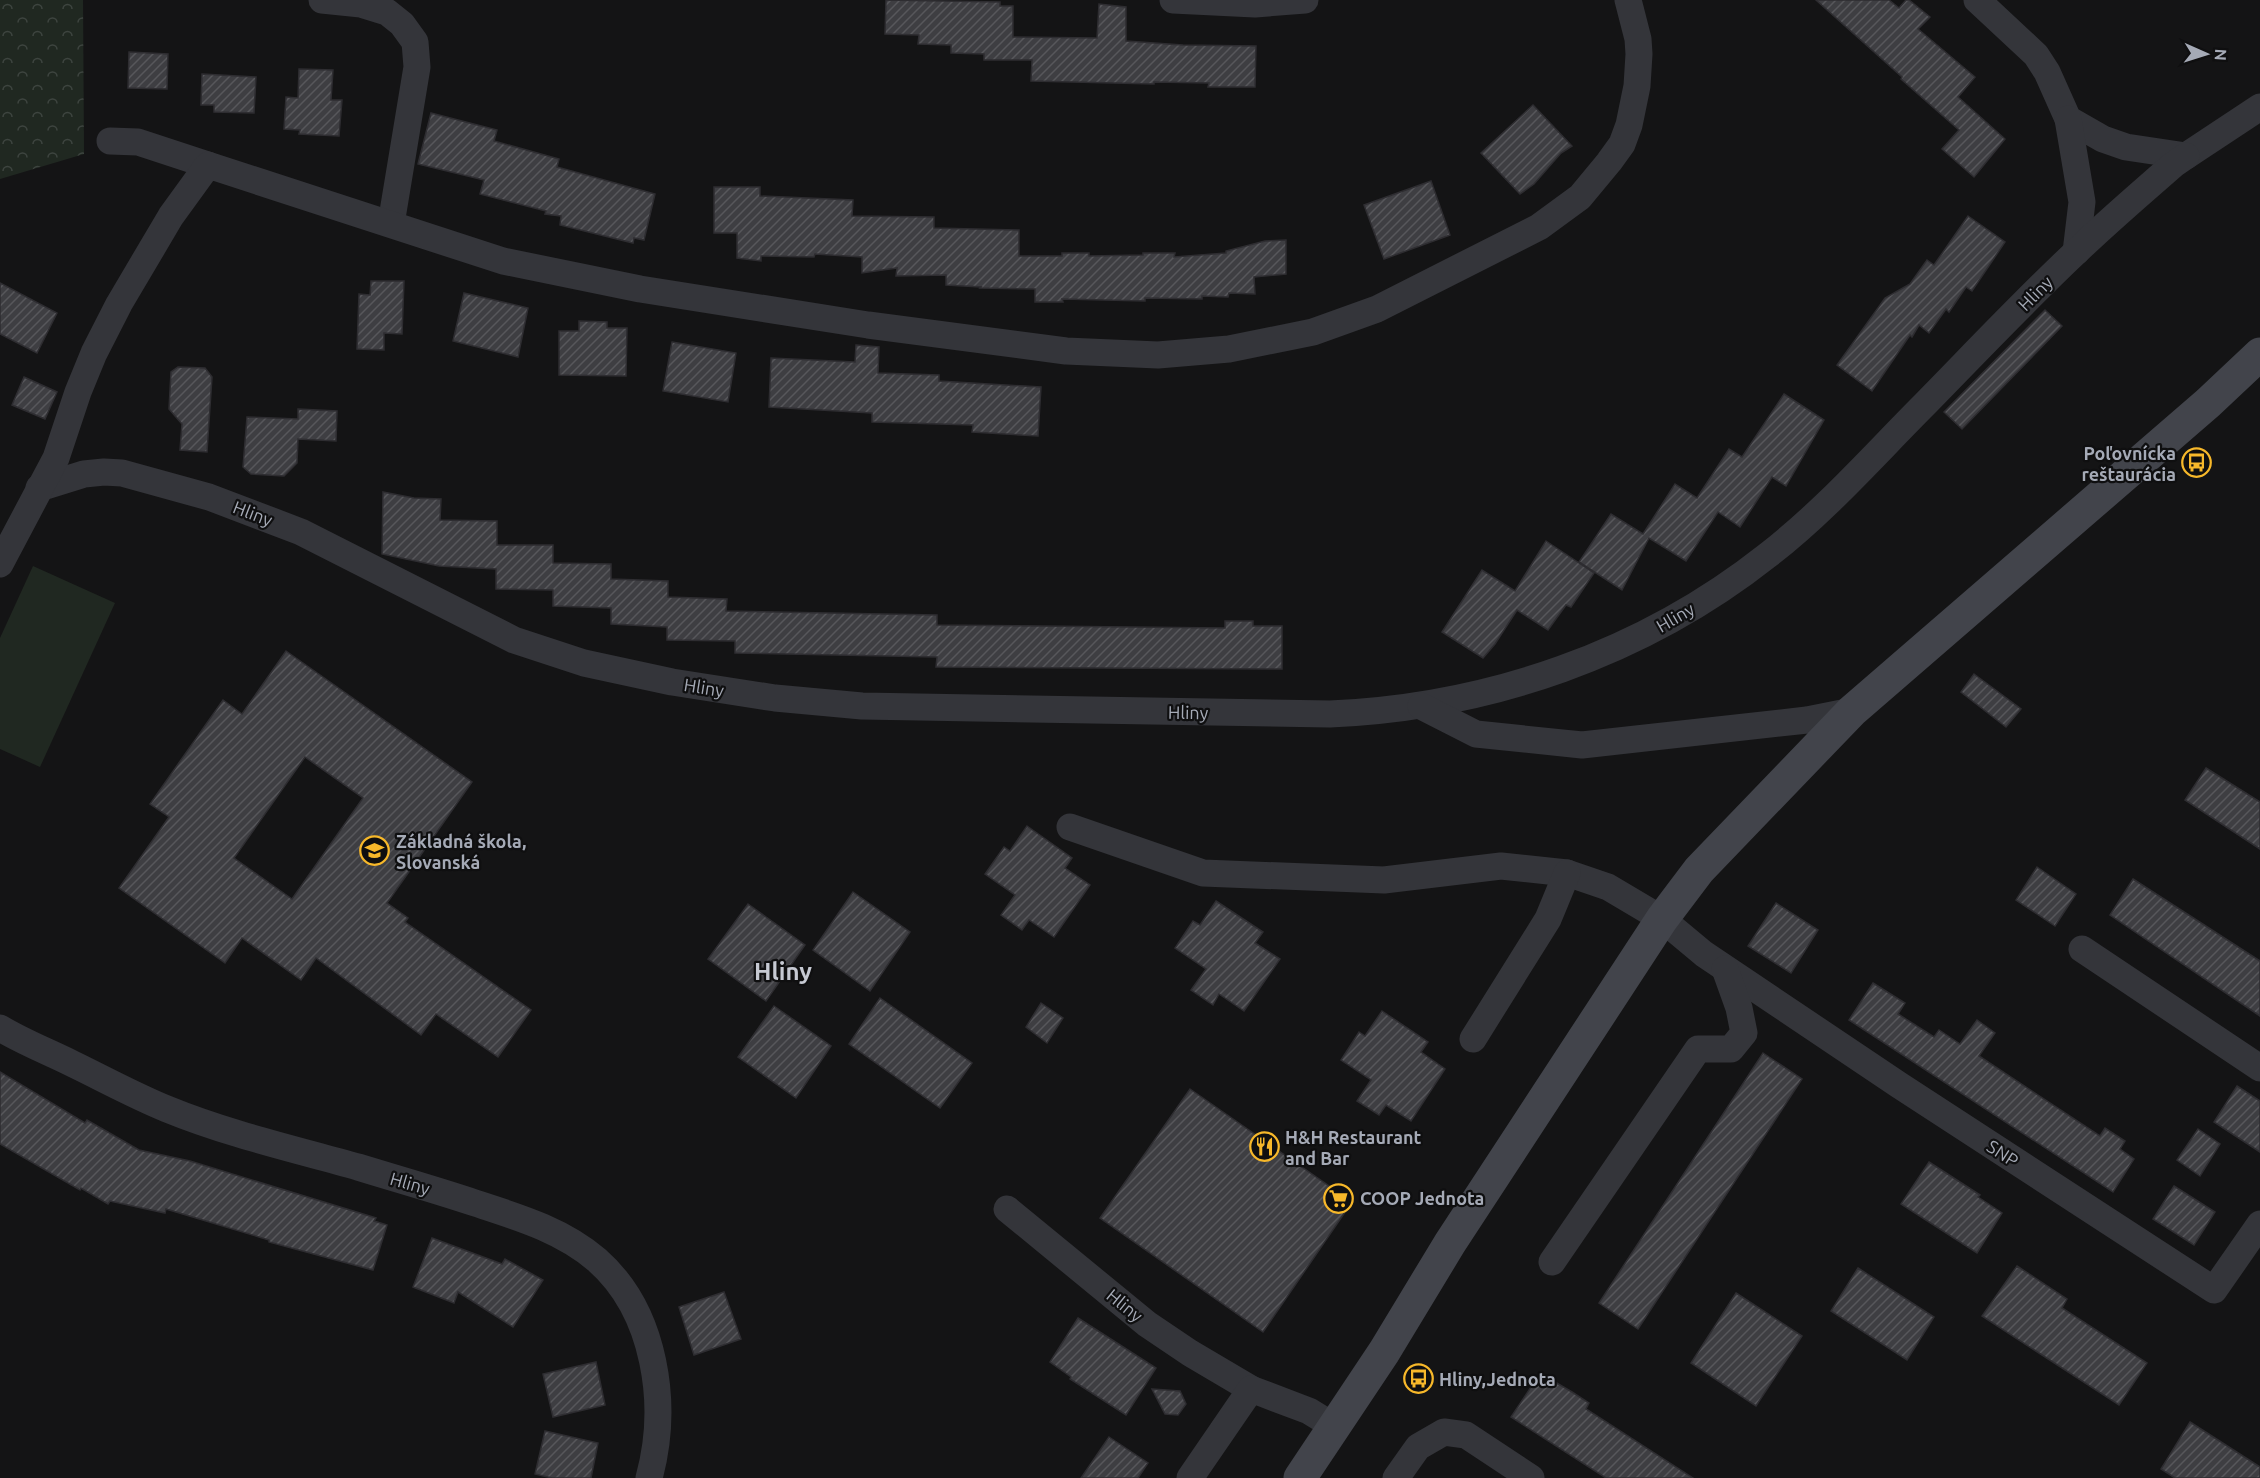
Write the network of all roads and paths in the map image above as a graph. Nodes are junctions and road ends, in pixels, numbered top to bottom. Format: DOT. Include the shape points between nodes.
graph roads {
  1 [pos="322,0"];
  2 [pos="1173,0"];
  3 [pos="1305,0"];
  4 [pos="1628,0"];
  5 [pos="1977,0"];
  6 [pos="2260,107"];
  7 [pos="2068,119"];
  8 [pos="110,141"];
  9 [pos="2186,156"];
  10 [pos="208,165"];
  11 [pos="391,224"];
  12 [pos="2076,252"];
  13 [pos="2260,354"];
  14 [pos="39,488"];
  15 [pos="0,564"];
  16 [pos="1421,706"];
  17 [pos="1852,711"];
  18 [pos="1070,827"];
  19 [pos="1567,873"];
  20 [pos="1662,919"];
  21 [pos="2082,949"];
  22 [pos="1725,969"];
  23 [pos="0,1028"];
  24 [pos="1473,1039"];
  25 [pos="2260,1068"];
  26 [pos="1007,1209"];
  27 [pos="2260,1224"];
  28 [pos="1552,1262"];
  29 [pos="1251,1389"];
  30 [pos="1335,1427"];
  31 [pos="648,1478"];
  32 [pos="1190,1478"];
  33 [pos="1300,1478"];
  34 [pos="1396,1478"];
  35 [pos="1531,1478"];
  1 -- 11 [label="street" via="361,4 387,12 415,42 417,67"];
  2 -- 3 [label="street" via="1255,4"];
  4 -- 11 [label="street" via="1639,54 1629,125 1622,144 1580,197 1539,227 1377,309 1313,332 1264,344 1193,353 1125,355 868,325 546,271"];
  5 -- 7 [label="street" via="2036,56"];
  6 -- 9 [label="street, Hliny"];
  7 -- 9 [label="street" via="2126,147"];
  7 -- 12 [label="street" via="2082,202"];
  8 -- 10 [label="street" via="138,142"];
  9 -- 12 [label="street, Hliny"];
  10 -- 11 [label="street"];
  10 -- 14 [label="street" via="171,216 119,304 94,353 56,458"];
  12 -- 16 [label="street, Hliny" via="1818,512 1759,562 1654,630 1587,661 1510,687"];
  13 -- 17 [label="main road"];
  14 -- 15 [label="street"];
  14 -- 16 [label="street, Hliny" via="104,472 122,473 209,497 301,532 514,640 584,663 715,689 874,706 1330,714"];
  16 -- 17 [label="street" via="1476,734 1582,745 1807,720"];
  17 -- 20 [label="main road" via="1699,870"];
  18 -- 19 [label="street" via="1203,873 1384,880 1501,866"];
  19 -- 20 [label="street" via="1608,887"];
  19 -- 24 [label="street" via="1548,919"];
  20 -- 22 [label="street, SNP"];
  20 -- 30 [label="main road" via="1449,1243"];
  21 -- 25 [label="street"];
  22 -- 27 [label="street, SNP" via="2214,1290"];
  22 -- 28 [label="street" via="1744,1033 1731,1049 1698,1049"];
  23 -- 31 [label="street, Hliny" via="166,1109 514,1215 573,1242 608,1271 625,1293 647,1338 658,1425"];
  26 -- 29 [label="street, Hliny" via="1147,1324"];
  29 -- 30 [label="street, Hliny" via="1309,1411"];
  29 -- 32 [label="street"];
  30 -- 33 [label="main road"];
  34 -- 35 [label="street" via="1418,1447 1444,1432 1466,1435"];
}
